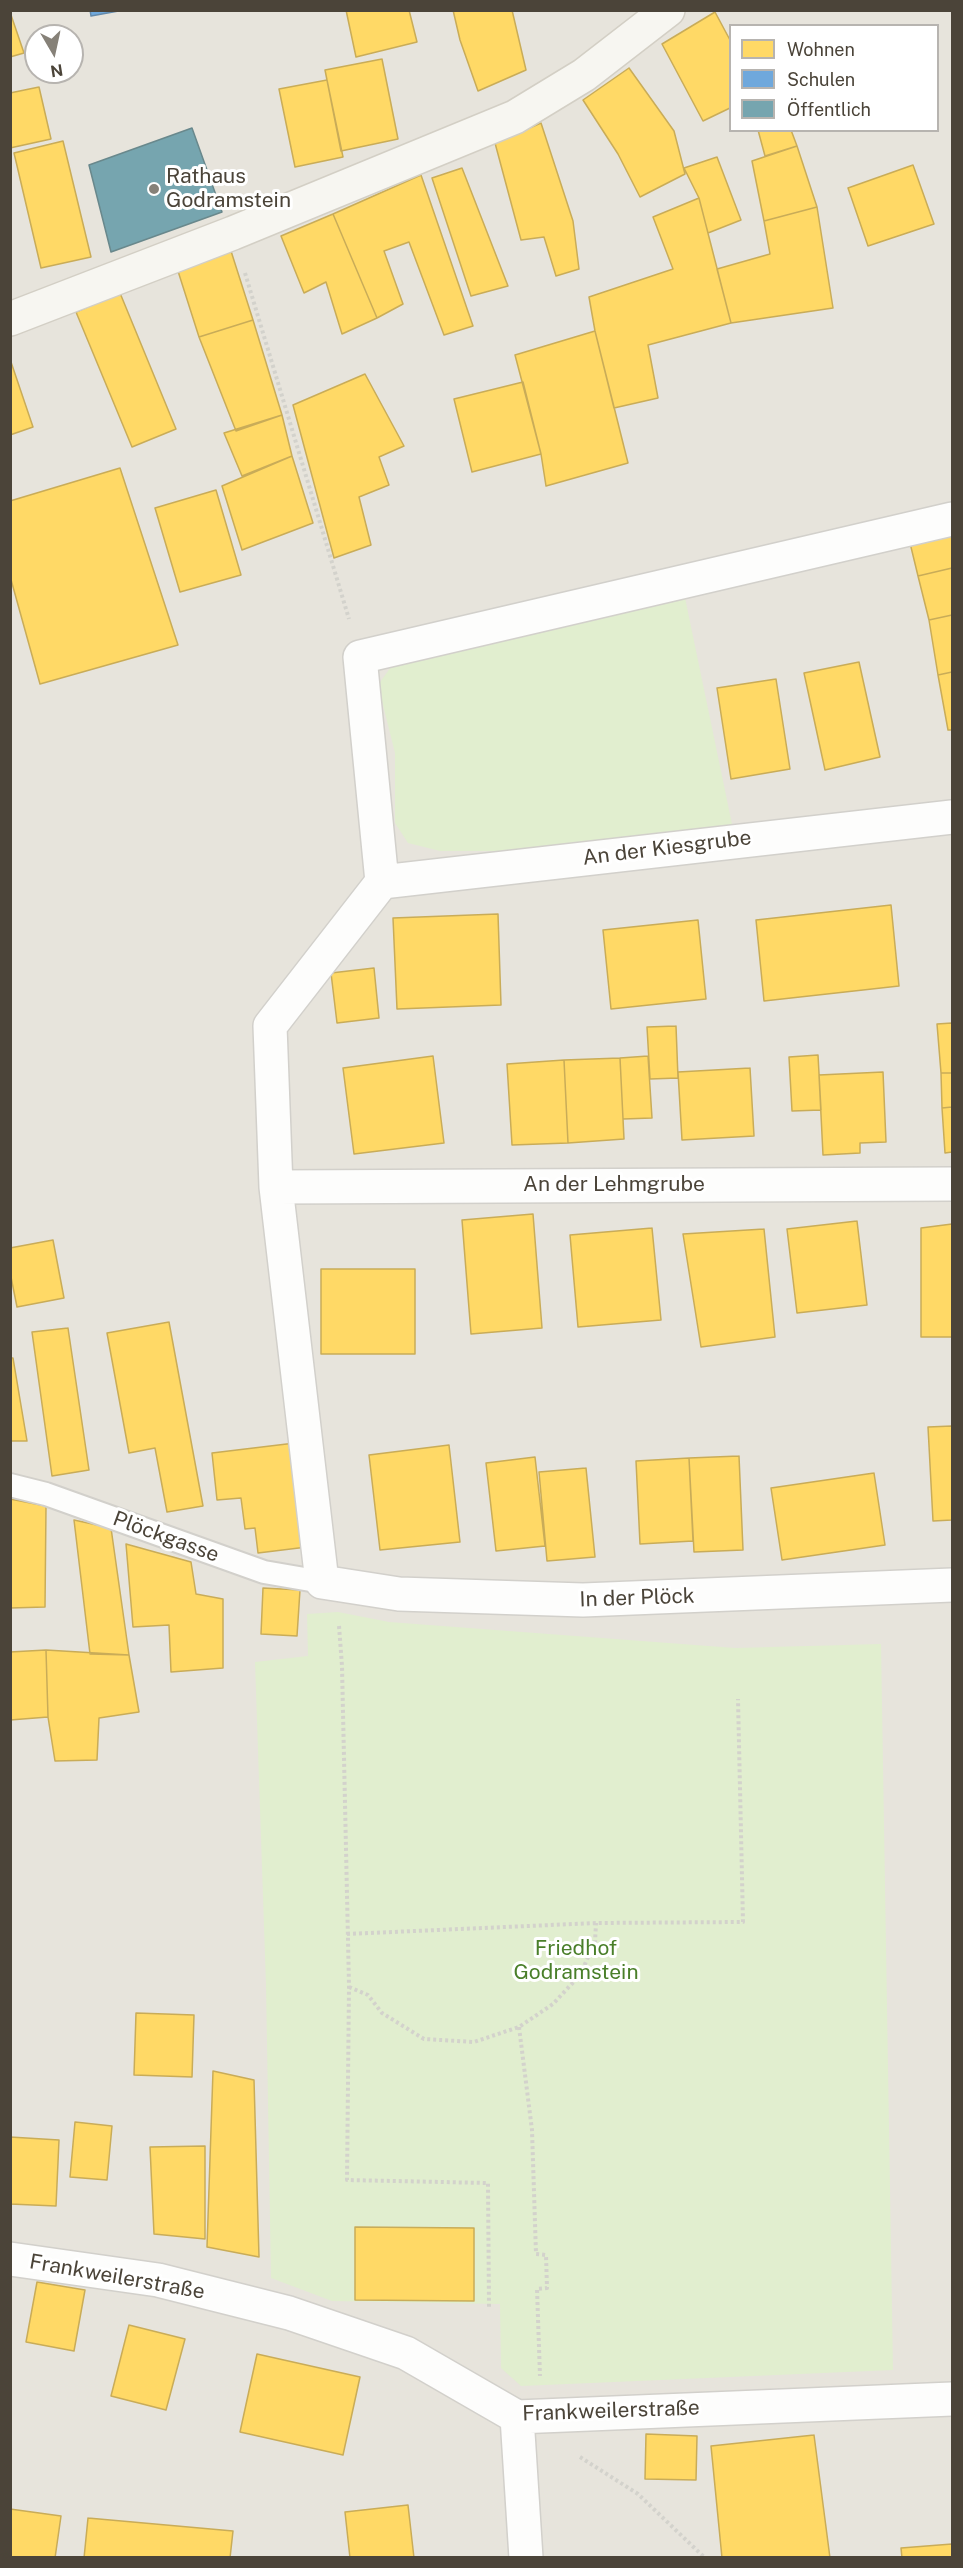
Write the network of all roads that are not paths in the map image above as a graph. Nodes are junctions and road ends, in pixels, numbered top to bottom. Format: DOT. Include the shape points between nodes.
graph roads {
  1 [pos="653,16"];
  2 [pos="10,320"];
  3 [pos="952,519"];
  4 [pos="952,817"];
  5 [pos="382,882"];
  6 [pos="952,1184"];
  7 [pos="276,1187"];
  8 [pos="10,1485"];
  9 [pos="322,1582"];
  10 [pos="952,1585"];
  11 [pos="10,2259"];
  12 [pos="952,2399"];
  13 [pos="517,2417"];
  14 [pos="526,2558"];
  1 -- 2 [label="street" via="584,75 515,117"];
  3 -- 5 [label="street" via="360,657"];
  4 -- 5 [label="street, An der Kiesgrube"];
  5 -- 7 [label="street" via="270,1026"];
  6 -- 7 [label="street, An der Lehmgrube"];
  7 -- 9 [label="street"];
  8 -- 9 [label="lane, Plöckgasse" via="46,1494 264,1572"];
  9 -- 10 [label="street, In der Plöck" via="399,1594 583,1600"];
  11 -- 13 [label="street, Frankweilerstraße" via="158,2280 289,2313 406,2353"];
  12 -- 13 [label="street, Frankweilerstraße"];
  13 -- 14 [label="street"];
}
